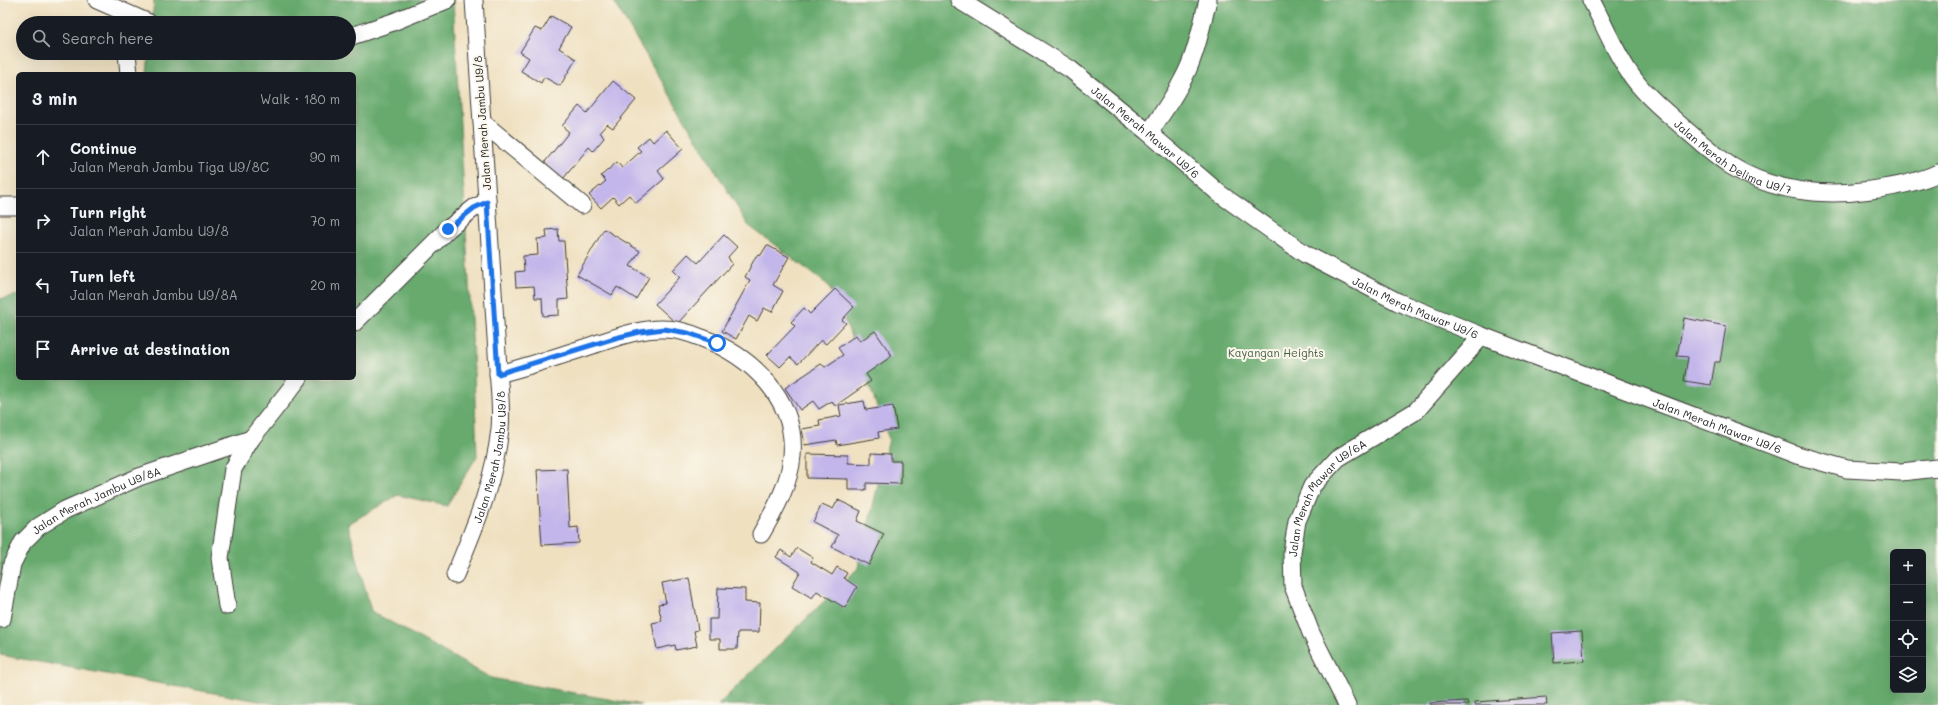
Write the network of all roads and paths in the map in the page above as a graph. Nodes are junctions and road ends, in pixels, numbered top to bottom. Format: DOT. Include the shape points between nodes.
graph roads {
  1 [pos="97,0"];
  2 [pos="447,0"];
  3 [pos="474,0"];
  4 [pos="959,0"];
  5 [pos="1208,0"];
  6 [pos="1591,0"];
  7 [pos="124,16"];
  8 [pos="356,35"];
  9 [pos="128,60"];
  10 [pos="129,72"];
  11 [pos="482,122"];
  12 [pos="1149,133"];
  13 [pos="1938,173"];
  14 [pos="487,202"];
  15 [pos="582,205"];
  16 [pos="0,206"];
  17 [pos="16,206"];
  18 [pos="356,321"];
  19 [pos="1482,336"];
  20 [pos="498,374"];
  21 [pos="297,380"];
  22 [pos="251,440"];
  23 [pos="1938,468"];
  24 [pos="761,534"];
  25 [pos="455,575"];
  26 [pos="227,606"];
  27 [pos="2,620"];
  28 [pos="1347,705"];
  1 -- 7 [label="street"];
  2 -- 8 [label="street"];
  3 -- 11 [label="street, Jalan Merah Jambu U9/8"];
  4 -- 12 [label="street, Jalan Merah Mawar U9/6" via="1070,69"];
  5 -- 12 [label="street" via="1189,68"];
  6 -- 13 [label="street, Jalan Merah Delima U9/7" via="1629,72 1643,90 1704,146 1732,166 1760,180 1818,193 1844,194 1894,187 1926,179"];
  9 -- 10 [label="street"];
  11 -- 14 [label="street, Jalan Merah Jambu U9/8"];
  11 -- 15 [label="street"];
  12 -- 19 [label="street, Jalan Merah Mawar U9/6" via="1220,194 1305,254 1398,302"];
  14 -- 18 [label="street" via="474,208 448,229"];
  14 -- 20 [label="street, Jalan Merah Jambu U9/8"];
  16 -- 17 [label="street"];
  19 -- 23 [label="street, Jalan Merah Mawar U9/6" via="1811,459 1847,469 1901,472"];
  19 -- 28 [label="street, Jalan Merah Mawar U9/6A" via="1416,411 1338,458 1312,486 1297,521 1292,552 1293,586 1311,633"];
  20 -- 24 [label="street" via="615,338 664,329 688,333 717,343 746,360 779,398 792,431 792,456 783,491"];
  20 -- 25 [label="street, Jalan Merah Jambu U9/8" via="500,428 494,466 485,502"];
  21 -- 22 [label="street"];
  22 -- 26 [label="street" via="233,469 227,503 220,558"];
  22 -- 27 [label="street, Jalan Merah Jambu U9/8A" via="139,477 65,510 38,527 23,542 12,564"];
}
